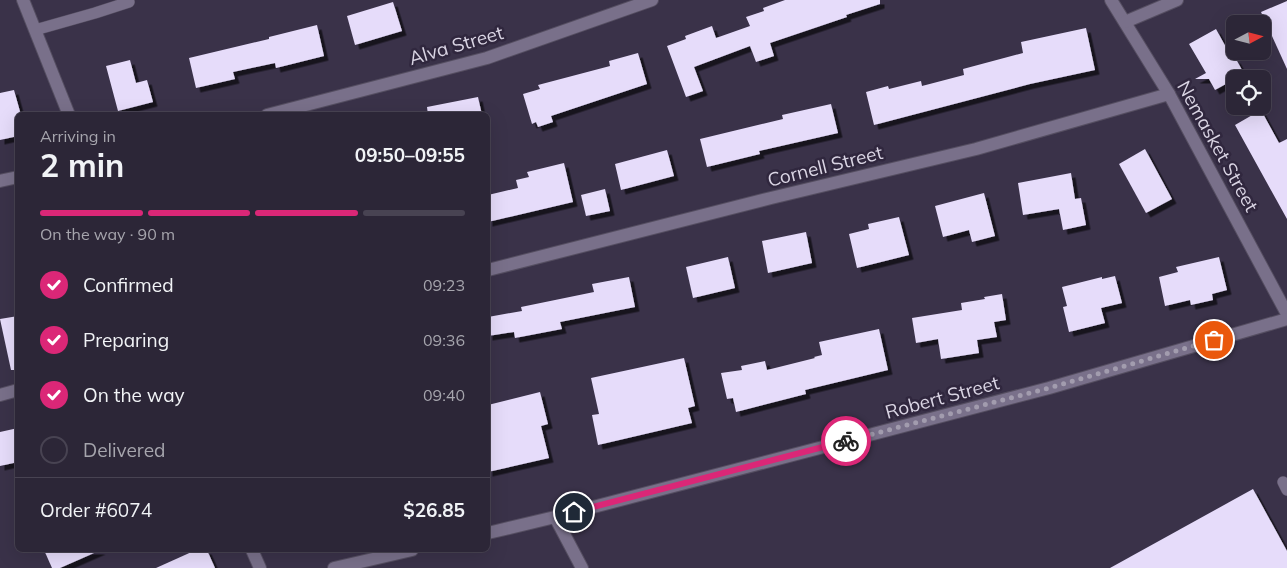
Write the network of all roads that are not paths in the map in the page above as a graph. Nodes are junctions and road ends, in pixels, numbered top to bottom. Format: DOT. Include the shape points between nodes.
graph roads {
  1 [pos="22,0"];
  2 [pos="652,0"];
  3 [pos="1112,0"];
  4 [pos="1177,0"];
  5 [pos="129,2"];
  6 [pos="1125,22"];
  7 [pos="35,30"];
  8 [pos="1169,94"];
  9 [pos="68,112"];
  10 [pos="279,112"];
  11 [pos="15,177"];
  12 [pos="0,181"];
  13 [pos="490,269"];
  14 [pos="1287,314"];
  15 [pos="1287,319"];
  16 [pos="15,391"];
  17 [pos="0,395"];
  18 [pos="555,517"];
  19 [pos="490,533"];
  20 [pos="253,552"];
  21 [pos="403,552"];
  22 [pos="260,568"];
  23 [pos="334,568"];
  24 [pos="582,568"];
  1 -- 7 [label="street"];
  2 -- 10 [label="street, Alva Street" via="487,58"];
  3 -- 6 [label="street, Nemasket Street"];
  4 -- 6 [label="street"];
  5 -- 7 [label="lane"];
  6 -- 8 [label="street, Nemasket Street"];
  7 -- 9 [label="street"];
  8 -- 13 [label="street, Cornell Street" via="976,149"];
  8 -- 14 [label="street, Nemasket Street"];
  11 -- 12 [label="street"];
  15 -- 18 [label="street, Robert Street" via="1049,388"];
  16 -- 17 [label="street"];
  18 -- 19 [label="street, Robert Street"];
  18 -- 24 [label="street"];
  20 -- 22 [label="street"];
  21 -- 23 [label="street"];
}
